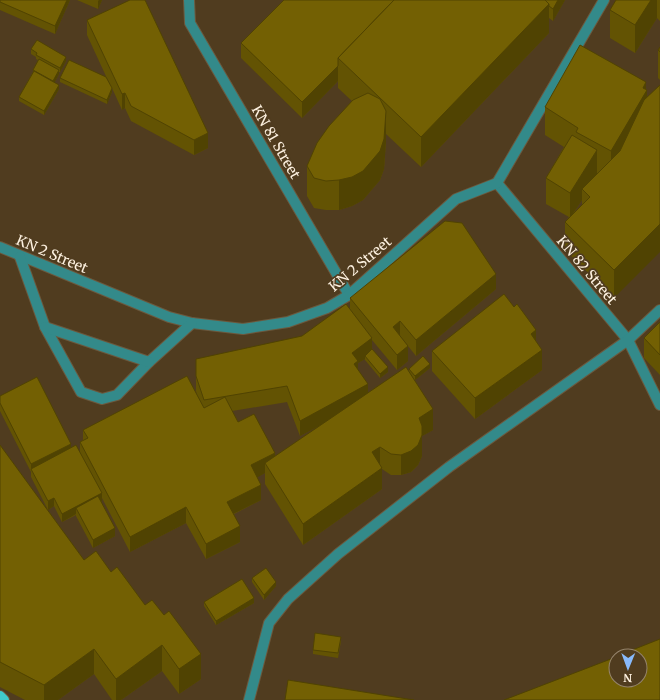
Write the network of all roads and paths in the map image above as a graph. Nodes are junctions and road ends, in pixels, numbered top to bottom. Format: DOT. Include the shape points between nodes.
graph roads {
  1 [pos="189,0"];
  2 [pos="604,0"];
  3 [pos="497,183"];
  4 [pos="0,247"];
  5 [pos="20,257"];
  6 [pos="348,294"];
  7 [pos="660,310"];
  8 [pos="192,323"];
  9 [pos="45,327"];
  10 [pos="628,340"];
  11 [pos="149,362"];
  12 [pos="660,405"];
  13 [pos="0,696"];
  14 [pos="4,700"];
  15 [pos="249,700"];
  1 -- 6 [label="street, KN 81 Street" via="190,23"];
  2 -- 3 [label="street"];
  3 -- 6 [label="street, KN 2 Street" via="456,199"];
  3 -- 10 [label="street, KN 82 Street"];
  4 -- 5 [label="street, KN 2 Street"];
  5 -- 8 [label="street, KN 2 Street" via="169,317"];
  5 -- 9 [label="street"];
  6 -- 8 [label="street, KN 2 Street" via="327,308 288,322 243,329"];
  7 -- 10 [label="street"];
  8 -- 11 [label="street"];
  9 -- 11 [label="street"];
  9 -- 11 [label="street" via="82,392 102,399 117,395"];
  10 -- 12 [label="street, KN 82 Street"];
  10 -- 15 [label="street" via="448,467 338,554 288,599 269,623"];
  13 -- 14 [label="main road"];
}
